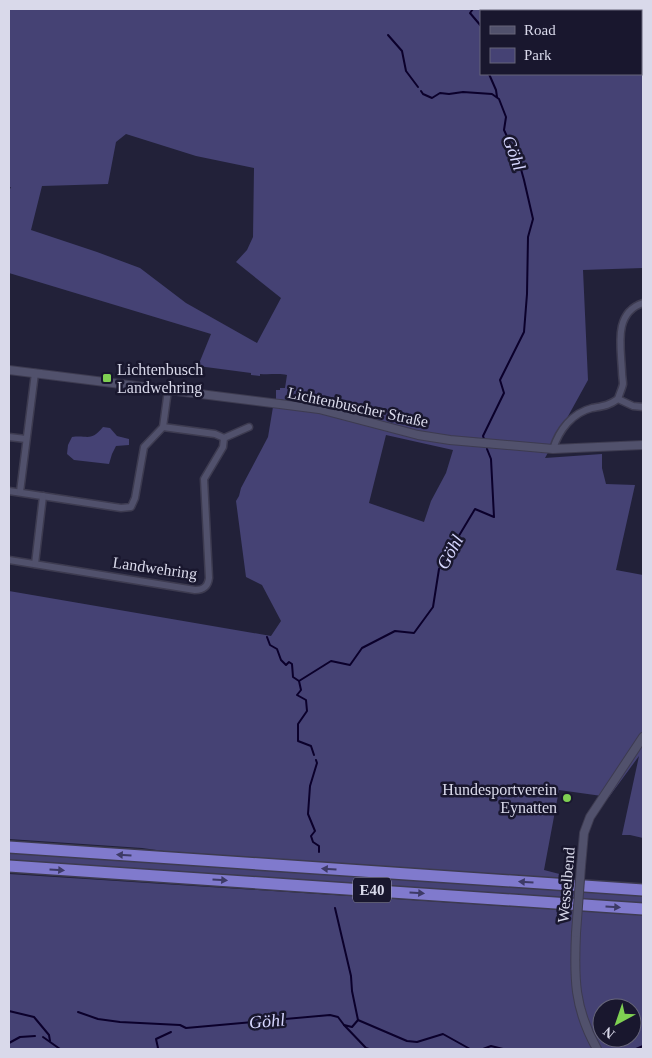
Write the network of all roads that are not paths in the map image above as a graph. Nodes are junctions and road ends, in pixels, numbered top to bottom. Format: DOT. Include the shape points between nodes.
graph roads {
  1 [pos="643,303"];
  2 [pos="9,370"];
  3 [pos="35,373"];
  4 [pos="168,390"];
  5 [pos="618,399"];
  6 [pos="643,407"];
  7 [pos="163,427"];
  8 [pos="249,427"];
  9 [pos="9,437"];
  10 [pos="224,438"];
  11 [pos="26,439"];
  12 [pos="643,445"];
  13 [pos="553,449"];
  14 [pos="9,491"];
  15 [pos="20,492"];
  16 [pos="43,496"];
  17 [pos="9,560"];
  18 [pos="35,564"];
  19 [pos="643,737"];
  20 [pos="9,847"];
  21 [pos="9,866"];
  22 [pos="643,890"];
  23 [pos="643,909"];
  24 [pos="597,1049"];
  1 -- 5 [label="street" via="628,312 620,332 623,384"];
  2 -- 3 [label="street, Lichtenbuscher Straße"];
  3 -- 4 [label="street, Lichtenbuscher Straße"];
  3 -- 11 [label="street"];
  4 -- 7 [label="street"];
  4 -- 13 [label="street, Lichtenbuscher Straße" via="318,410 450,440"];
  5 -- 6 [label="street"];
  5 -- 13 [label="street" via="610,405 576,414 564,426"];
  7 -- 10 [label="street"];
  7 -- 16 [label="street" via="144,447 131,507"];
  8 -- 10 [label="street"];
  9 -- 11 [label="street"];
  10 -- 18 [label="street, Landwehring" via="223,447 204,479 209,578 206,587 195,590"];
  11 -- 15 [label="street"];
  12 -- 13 [label="street, Lichtenbuscher Straße"];
  14 -- 15 [label="street"];
  15 -- 16 [label="street"];
  16 -- 18 [label="street"];
  17 -- 18 [label="street, Landwehring"];
  19 -- 24 [label="street, Wesselbend, bridge" via="590,817 584,833 575,983 584,1021"];
  22 -- 20 [label="highway, E40, one-way"];
  21 -- 23 [label="highway, E40, one-way"];
}
